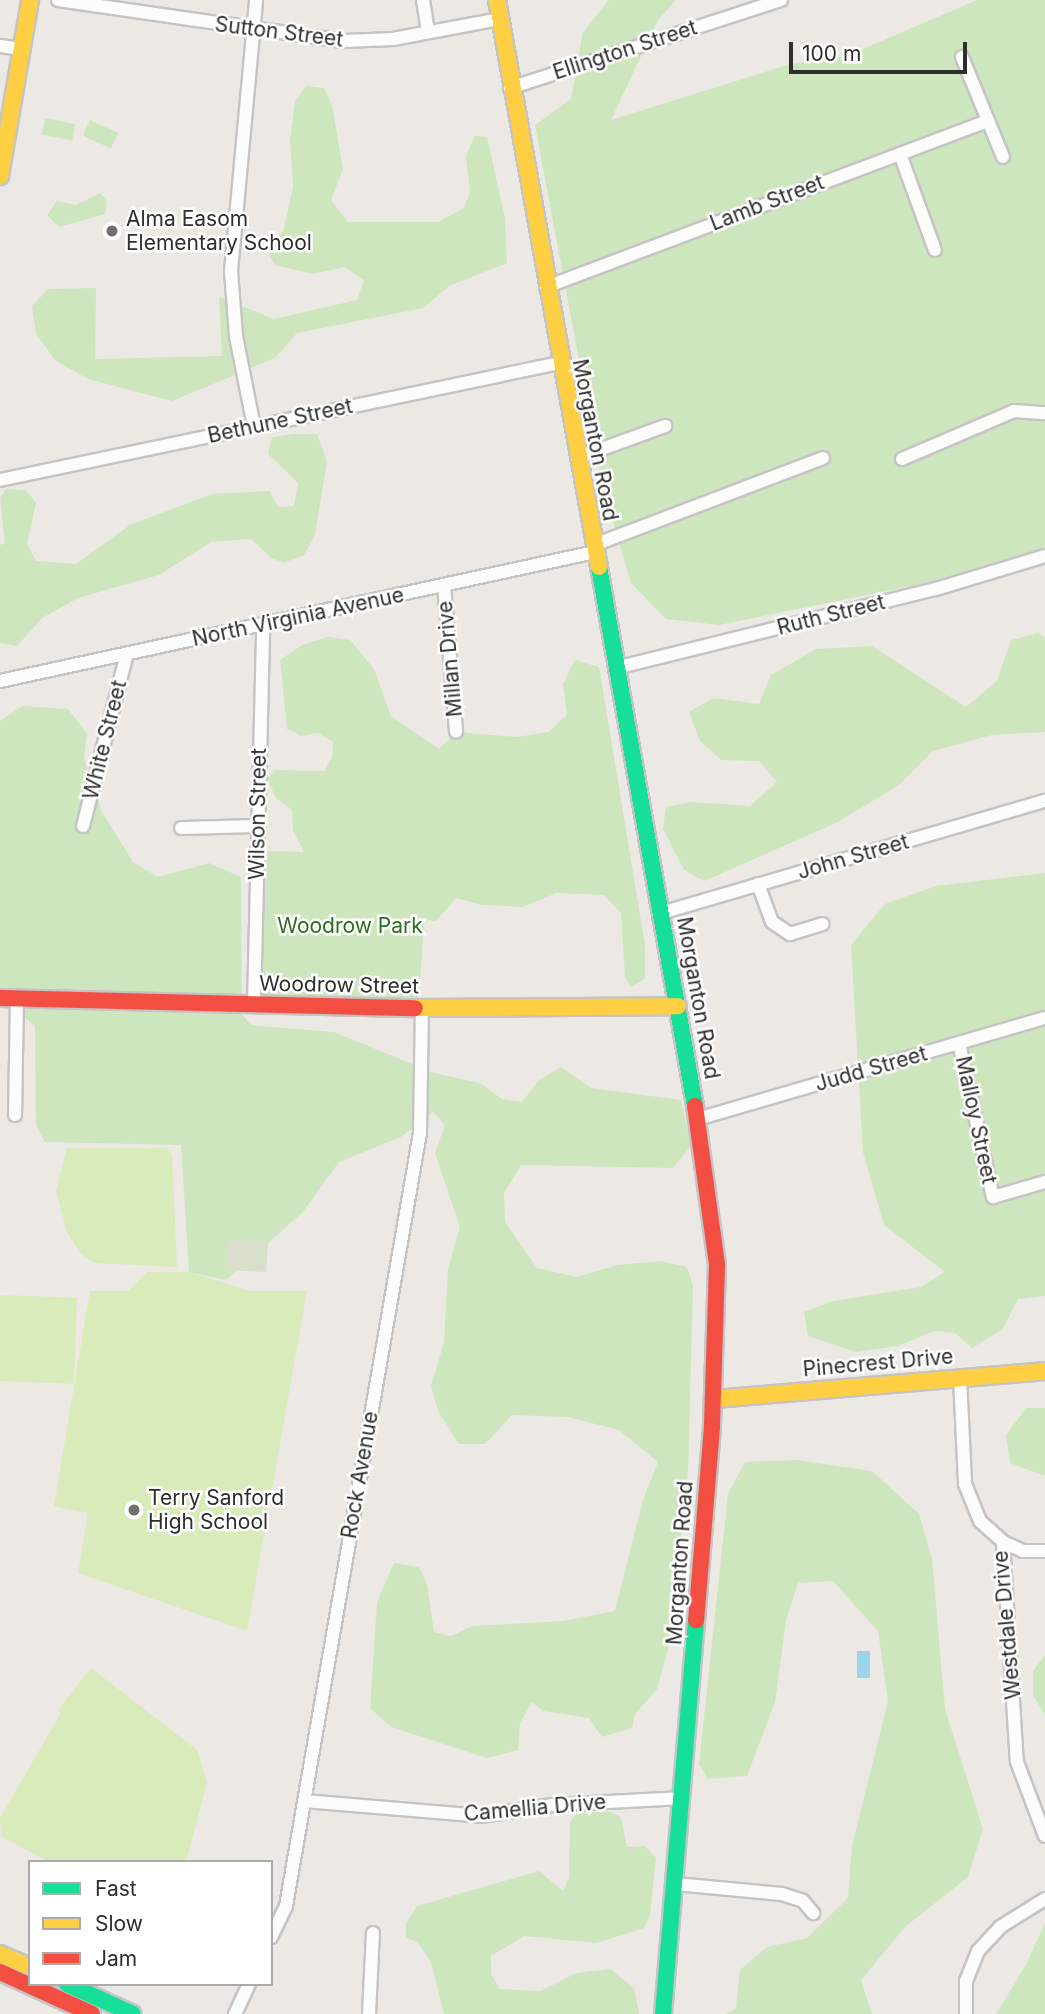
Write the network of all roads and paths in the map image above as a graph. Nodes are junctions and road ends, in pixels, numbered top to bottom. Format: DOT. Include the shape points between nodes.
graph roads {
  1 [pos="30,0"];
  2 [pos="58,0"];
  3 [pos="256,0"];
  4 [pos="423,0"];
  5 [pos="497,0"];
  6 [pos="781,0"];
  7 [pos="500,19"];
  8 [pos="254,31"];
  9 [pos="428,31"];
  10 [pos="0,46"];
  11 [pos="22,49"];
  12 [pos="962,57"];
  13 [pos="510,88"];
  14 [pos="988,121"];
  15 [pos="900,154"];
  16 [pos="2,155"];
  17 [pos="1003,157"];
  18 [pos="0,176"];
  19 [pos="935,250"];
  20 [pos="546,286"];
  21 [pos="559,363"];
  22 [pos="1045,413"];
  23 [pos="665,426"];
  24 [pos="254,427"];
  25 [pos="577,458"];
  26 [pos="823,458"];
  27 [pos="902,459"];
  28 [pos="0,480"];
  29 [pos="594,548"];
  30 [pos="1045,556"];
  31 [pos="444,585"];
  32 [pos="263,625"];
  33 [pos="127,654"];
  34 [pos="616,668"];
  35 [pos="0,681"];
  36 [pos="456,732"];
  37 [pos="1045,801"];
  38 [pos="83,826"];
  39 [pos="258,826"];
  40 [pos="181,828"];
  41 [pos="758,884"];
  42 [pos="661,913"];
  43 [pos="822,925"];
  44 [pos="0,998"];
  45 [pos="17,999"];
  46 [pos="254,1004"];
  47 [pos="678,1006"];
  48 [pos="422,1008"];
  49 [pos="1045,1018"];
  50 [pos="959,1043"];
  51 [pos="15,1115"];
  52 [pos="697,1119"];
  53 [pos="1045,1182"];
  54 [pos="1045,1371"];
  55 [pos="960,1377"];
  56 [pos="714,1399"];
  57 [pos="1003,1542"];
  58 [pos="1045,1551"];
  59 [pos="683,1798"];
  60 [pos="304,1801"];
  61 [pos="1045,1836"];
  62 [pos="676,1884"];
  63 [pos="1045,1899"];
  64 [pos="813,1913"];
  65 [pos="273,1933"];
  66 [pos="373,1933"];
  67 [pos="0,1954"];
  68 [pos="28,1967"];
  69 [pos="0,1972"];
  70 [pos="28,1985"];
  71 [pos="31,1986"];
  72 [pos="71,1986"];
  73 [pos="248,1986"];
  74 [pos="92,2014"];
  75 [pos="133,2014"];
  76 [pos="235,2014"];
  77 [pos="369,2014"];
  78 [pos="663,2014"];
  79 [pos="966,2014"];
  1 -- 11 [label="main road"];
  2 -- 8 [label="street, Sutton Street"];
  3 -- 8 [label="street"];
  4 -- 9 [label="street"];
  5 -- 7 [label="main road, Morganton Road"];
  6 -- 13 [label="street, Ellington Street"];
  7 -- 9 [label="street, Sutton Street"];
  7 -- 13 [label="main road, Morganton Road"];
  8 -- 9 [label="street, Sutton Street" via="344,41"];
  8 -- 24 [label="street" via="231,271 236,336"];
  10 -- 11 [label="street"];
  11 -- 16 [label="main road"];
  12 -- 14 [label="street"];
  13 -- 20 [label="main road, Morganton Road"];
  14 -- 15 [label="street, Lamb Street"];
  14 -- 17 [label="street"];
  15 -- 19 [label="street"];
  15 -- 20 [label="street, Lamb Street"];
  16 -- 18 [label="main road"];
  20 -- 21 [label="main road, Morganton Road"];
  21 -- 24 [label="street, Bethune Street"];
  21 -- 25 [label="main road, Morganton Road"];
  22 -- 27 [label="street" via="1014,411"];
  23 -- 25 [label="street"];
  24 -- 28 [label="street, Bethune Street"];
  25 -- 29 [label="main road, Morganton Road"];
  26 -- 29 [label="street, North Virginia Avenue"];
  29 -- 31 [label="street, North Virginia Avenue"];
  29 -- 34 [label="main road, Morganton Road"];
  30 -- 34 [label="street, Ruth Street" via="936,589"];
  31 -- 32 [label="street, North Virginia Avenue"];
  31 -- 36 [label="street, Millan Drive"];
  32 -- 33 [label="street, North Virginia Avenue"];
  32 -- 39 [label="street, Wilson Street"];
  33 -- 35 [label="street, North Virginia Avenue"];
  33 -- 38 [label="street, White Street"];
  34 -- 42 [label="main road, Morganton Road"];
  37 -- 41 [label="street, John Street"];
  39 -- 40 [label="street"];
  39 -- 46 [label="street, Wilson Street"];
  41 -- 42 [label="street, John Street"];
  41 -- 43 [label="street" via="772,922 790,934"];
  42 -- 47 [label="main road, Morganton Road"];
  44 -- 45 [label="main road, Woodrow Street"];
  45 -- 46 [label="main road, Woodrow Street"];
  45 -- 51 [label="street"];
  46 -- 48 [label="main road, Woodrow Street"];
  47 -- 48 [label="main road, Woodrow Street"];
  47 -- 52 [label="main road, Morganton Road"];
  48 -- 60 [label="street, Rock Avenue" via="420,1133"];
  49 -- 50 [label="street, Judd Street"];
  50 -- 52 [label="street, Judd Street"];
  50 -- 53 [label="street, Malloy Street" via="993,1197"];
  52 -- 56 [label="main road, Morganton Road" via="717,1265"];
  54 -- 55 [label="main road, Pinecrest Drive"];
  55 -- 56 [label="main road, Pinecrest Drive"];
  55 -- 57 [label="street, Westdale Drive" via="965,1484 980,1521"];
  56 -- 59 [label="main road, Morganton Road"];
  57 -- 58 [label="street" via="1023,1550"];
  57 -- 61 [label="street, Westdale Drive" via="1017,1762"];
  59 -- 60 [label="street, Camellia Drive" via="566,1803 481,1816"];
  59 -- 62 [label="main road, Morganton Road"];
  60 -- 65 [label="street, Rock Avenue" via="286,1906"];
  62 -- 64 [label="street" via="782,1894 803,1901"];
  62 -- 78 [label="main road, Morganton Road"];
  63 -- 79 [label="street" via="1000,1927 978,1951 966,1981"];
  66 -- 77 [label="street"];
  67 -- 68 [label="main road"];
  69 -- 70 [label="main road"];
  71 -- 74 [label="main road"];
  72 -- 75 [label="main road"];
  73 -- 76 [label="street"];
}
